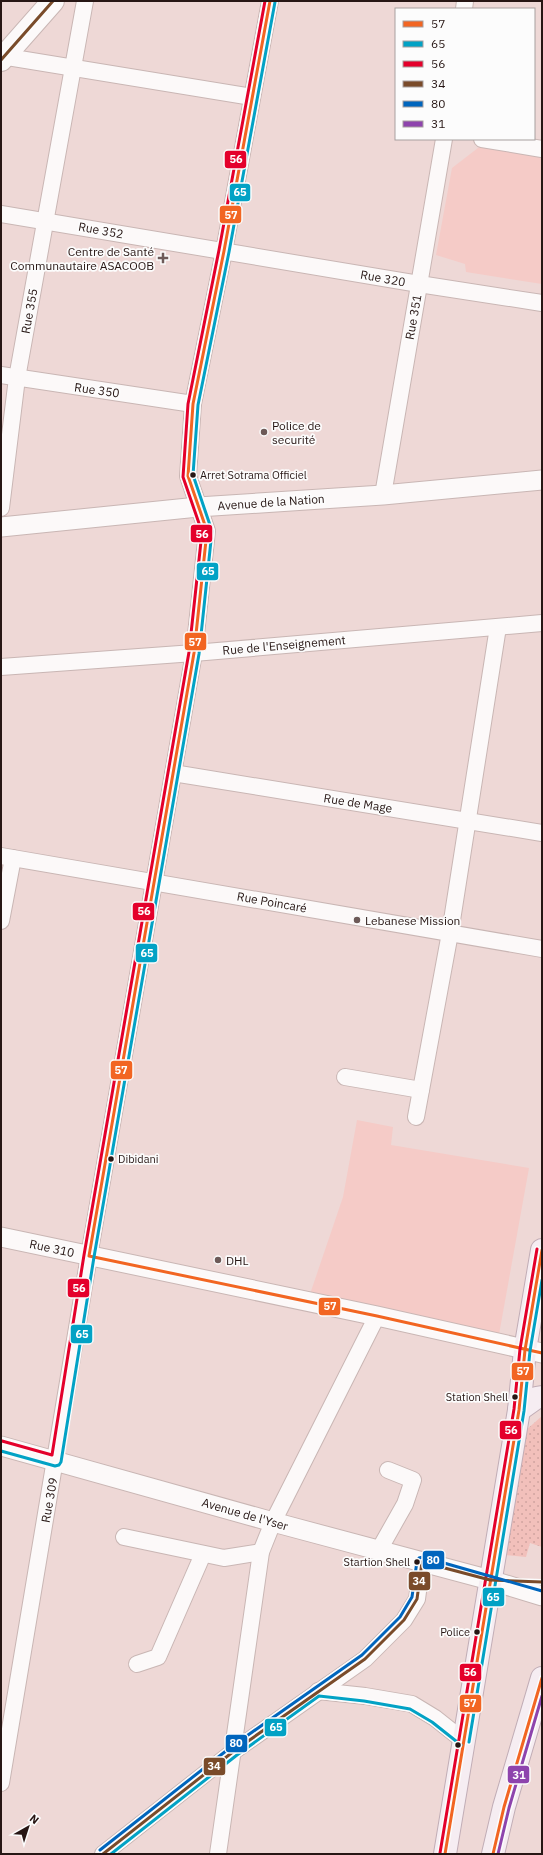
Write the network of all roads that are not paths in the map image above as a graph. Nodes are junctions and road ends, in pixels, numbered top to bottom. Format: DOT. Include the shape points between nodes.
graph roads {
  1 [pos="53,1"];
  2 [pos="85,1"];
  3 [pos="270,1"];
  4 [pos="2,58"];
  5 [pos="73,68"];
  6 [pos="252,97"];
  7 [pos="444,140"];
  8 [pos="488,140"];
  9 [pos="542,149"];
  10 [pos="1,214"];
  11 [pos="45,221"];
  12 [pos="224,251"];
  13 [pos="419,284"];
  14 [pos="542,303"];
  15 [pos="1,375"];
  16 [pos="17,378"];
  17 [pos="193,404"];
  18 [pos="542,480"];
  19 [pos="383,495"];
  20 [pos="198,507"];
  21 [pos="1,508"];
  22 [pos="1,527"];
  23 [pos="542,623"];
  24 [pos="498,626"];
  25 [pos="194,653"];
  26 [pos="1,667"];
  27 [pos="173,772"];
  28 [pos="469,821"];
  29 [pos="542,833"];
  30 [pos="7,857"];
  31 [pos="154,882"];
  32 [pos="1,921"];
  33 [pos="450,933"];
  34 [pos="542,949"];
  35 [pos="345,1077"];
  36 [pos="421,1090"];
  37 [pos="416,1117"];
  38 [pos="1,1237"];
  39 [pos="89,1256"];
  40 [pos="541,1257"];
  41 [pos="377,1316"];
  42 [pos="534,1352"];
  43 [pos="542,1397"];
  44 [pos="519,1410"];
  45 [pos="1,1446"];
  46 [pos="56,1461"];
  47 [pos="388,1470"];
  48 [pos="273,1522"];
  49 [pos="124,1537"];
  50 [pos="379,1550"];
  51 [pos="261,1552"];
  52 [pos="203,1554"];
  53 [pos="422,1562"];
  54 [pos="490,1580"];
  55 [pos="542,1582"];
  56 [pos="542,1596"];
  57 [pos="137,1664"];
  58 [pos="542,1678"];
  59 [pos="318,1691"];
  60 [pos="538,1711"];
  61 [pos="464,1741"];
  62 [pos="234,1751"];
  63 [pos="1,1783"];
  64 [pos="103,1854"];
  65 [pos="218,1854"];
  66 [pos="445,1854"];
  67 [pos="493,1854"];
  1 -- 4 [label="main road"];
  2 -- 5 [label="street, Rue 355"];
  3 -- 6 [label="street, Rue 309"];
  4 -- 5 [label="street"];
  5 -- 6 [label="street"];
  5 -- 11 [label="street, Rue 355"];
  6 -- 12 [label="street, Rue 309"];
  7 -- 13 [label="street, Rue 351"];
  8 -- 9 [label="street"];
  10 -- 11 [label="street, Rue 352"];
  11 -- 12 [label="street, Rue 352"];
  11 -- 16 [label="street, Rue 355"];
  12 -- 13 [label="street, Rue 320"];
  12 -- 17 [label="street, Rue 309"];
  13 -- 14 [label="street, Rue 320"];
  13 -- 19 [label="street, Rue 351"];
  15 -- 16 [label="street, Rue 350"];
  16 -- 17 [label="street, Rue 350"];
  16 -- 21 [label="street, Rue 355"];
  17 -- 20 [label="street, Rue 309" via="188,476"];
  18 -- 19 [label="street, Avenue de la Nation"];
  19 -- 20 [label="street, Avenue de la Nation"];
  20 -- 22 [label="street, Avenue de la Nation"];
  20 -- 25 [label="street, Rue 309" via="206,531"];
  23 -- 24 [label="street, Rue de l'Enseignement"];
  24 -- 25 [label="street, Rue de l'Enseignement"];
  24 -- 28 [label="street"];
  25 -- 26 [label="street, Rue de l'Enseignement"];
  25 -- 27 [label="street, Rue 309"];
  27 -- 28 [label="street, Rue de Mage"];
  27 -- 31 [label="street, Rue 309"];
  28 -- 29 [label="street, Rue de Mage"];
  28 -- 33 [label="street"];
  30 -- 31 [label="street, Rue Poincaré"];
  30 -- 32 [label="street"];
  31 -- 33 [label="street, Rue Poincaré"];
  31 -- 39 [label="street, Rue 309"];
  33 -- 34 [label="street, Rue Poincaré"];
  33 -- 36 [label="street"];
  35 -- 36 [label="street"];
  36 -- 37 [label="street"];
  38 -- 39 [label="street, Rue 310"];
  39 -- 41 [label="street, Rue 310"];
  39 -- 46 [label="street, Rue 309"];
  40 -- 42 [label="main road"];
  41 -- 42 [label="street, Rue 310"];
  41 -- 48 [label="street"];
  42 -- 44 [label="main road"];
  43 -- 44 [label="main road" via="536,1398"];
  44 -- 54 [label="main road"];
  45 -- 46 [label="street, Avenue de l'Yser"];
  46 -- 48 [label="street, Avenue de l'Yser"];
  46 -- 63 [label="street, Rue 309"];
  47 -- 50 [label="street" via="413,1480 405,1504"];
  48 -- 50 [label="street, Avenue de l'Yser"];
  48 -- 51 [label="street"];
  49 -- 52 [label="street"];
  50 -- 53 [label="street, Avenue de l'Yser"];
  51 -- 52 [label="street" via="224,1558"];
  51 -- 62 [label="street"];
  52 -- 57 [label="street" via="158,1657"];
  53 -- 54 [label="street, Avenue de l'Yser"];
  53 -- 59 [label="street" via="417,1599 404,1620 365,1659"];
  54 -- 55 [label="street"];
  54 -- 56 [label="street"];
  54 -- 61 [label="main road"];
  58 -- 60 [label="main road"];
  59 -- 61 [label="street" via="412,1704"];
  59 -- 62 [label="street"];
  60 -- 67 [label="main road" via="504,1807"];
  61 -- 66 [label="main road"];
  62 -- 64 [label="street"];
  62 -- 65 [label="street"];
}
